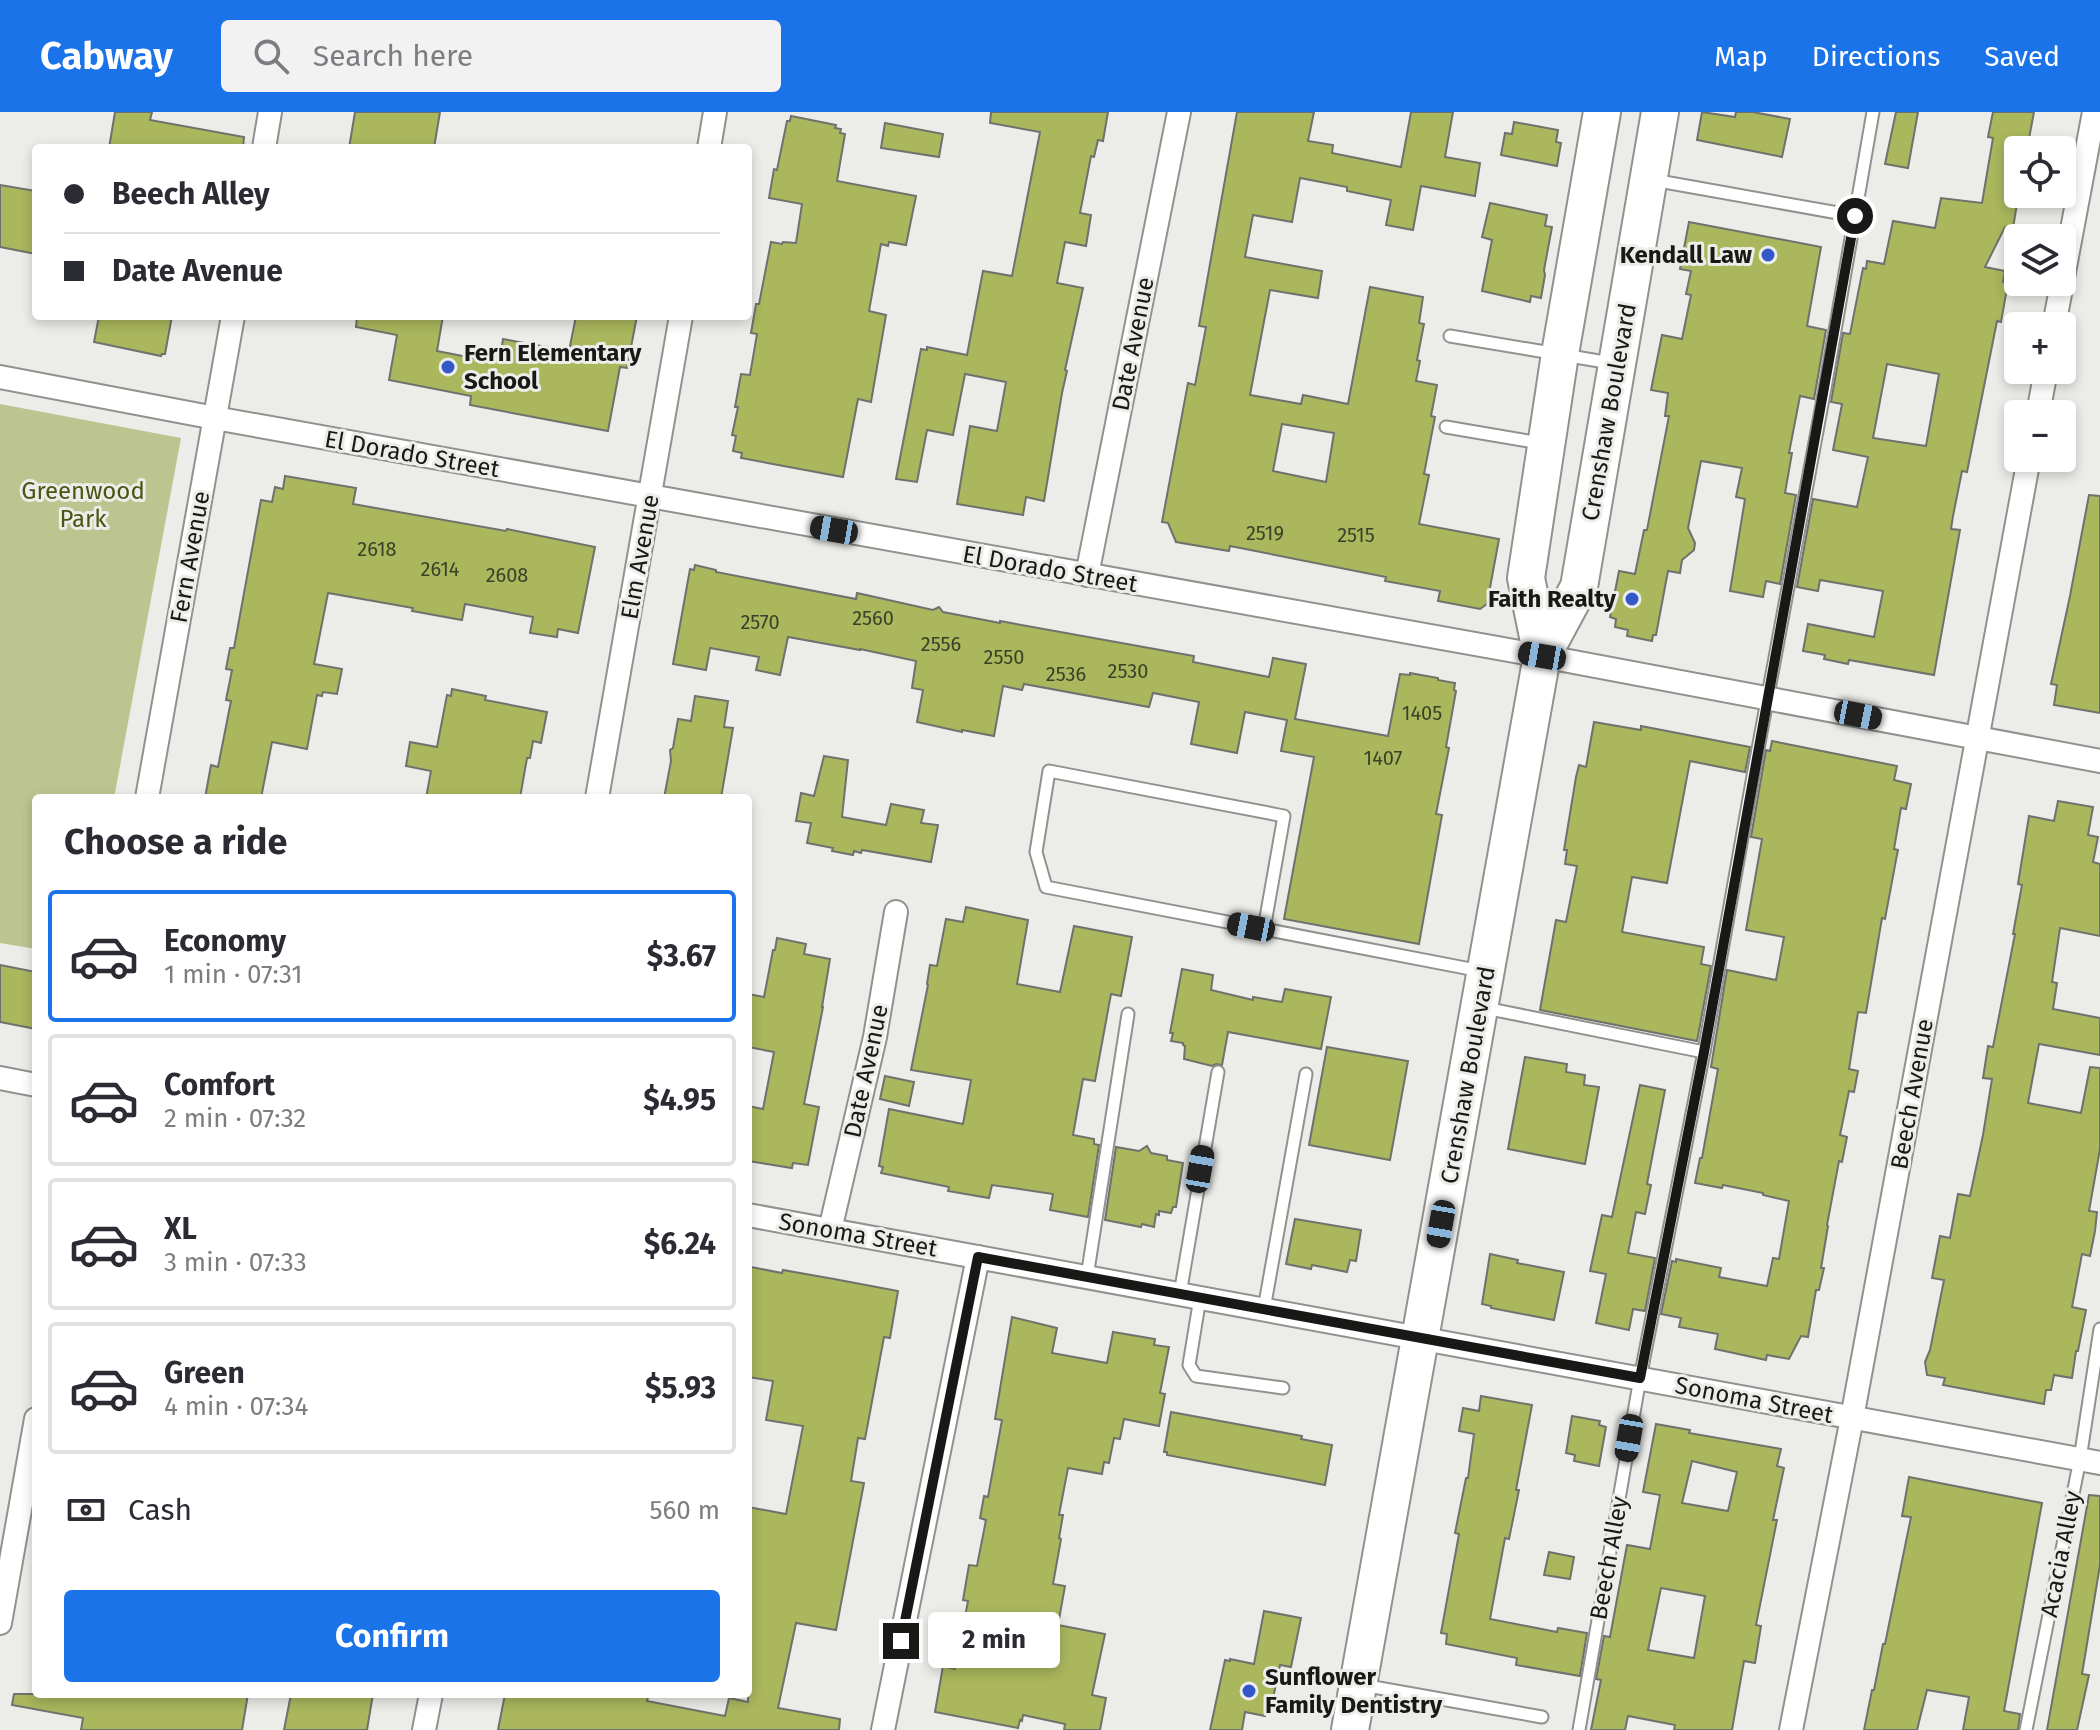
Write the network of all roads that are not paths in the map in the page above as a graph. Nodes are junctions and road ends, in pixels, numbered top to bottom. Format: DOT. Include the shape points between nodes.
graph roads {
  1 [pos="270,112"];
  2 [pos="715,112"];
  3 [pos="1179,112"];
  4 [pos="1602,112"];
  5 [pos="1660,112"];
  6 [pos="1873,112"];
  7 [pos="2094,112"];
  8 [pos="265,144"];
  9 [pos="710,144"];
  10 [pos="1648,180"];
  11 [pos="1855,216"];
  12 [pos="2057,312"];
  13 [pos="232,320"];
  14 [pos="680,320"];
  15 [pos="1450,336"];
  16 [pos="1560,354"];
  17 [pos="1618,364"];
  18 [pos="0,377"];
  19 [pos="215,418"];
  20 [pos="1446,427"];
  21 [pos="1546,444"];
  22 [pos="2026,472"];
  23 [pos="651,496"];
  24 [pos="1087,575"];
  25 [pos="1542,656"];
  26 [pos="1768,698"];
  27 [pos="1978,738"];
  28 [pos="2100,761"];
  29 [pos="148,794"];
  30 [pos="598,794"];
  31 [pos="896,912"];
  32 [pos="1264,929"];
  33 [pos="1486,972"];
  34 [pos="1479,1007"];
  35 [pos="1128,1014"];
  36 [pos="1704,1052"];
  37 [pos="1218,1072"];
  38 [pos="1306,1074"];
  39 [pos="0,1078"];
  40 [pos="32,1084"];
  41 [pos="752,1216"];
  42 [pos="830,1230"];
  43 [pos="978,1257"];
  44 [pos="1087,1277"];
  45 [pos="1190,1296"];
  46 [pos="1264,1309"];
  47 [pos="2100,1329"];
  48 [pos="1421,1338"];
  49 [pos="1640,1378"];
  50 [pos="1283,1388"];
  51 [pos="1852,1418"];
  52 [pos="32,1442"];
  53 [pos="2090,1461"];
  54 [pos="0,1623"];
  55 [pos="1358,1684"];
  56 [pos="430,1698"];
  57 [pos="1542,1717"];
  58 [pos="424,1730"];
  59 [pos="883,1730"];
  60 [pos="1350,1730"];
  61 [pos="1579,1730"];
  62 [pos="1791,1730"];
  63 [pos="2026,1730"];
  1 -- 8 [label="street"];
  2 -- 9 [label="street"];
  3 -- 24 [label="street, Date Avenue"];
  4 -- 16 [label="main road, Crenshaw Boulevard"];
  5 -- 10 [label="main road, Crenshaw Boulevard"];
  6 -- 11 [label="lane, Beech Alley"];
  7 -- 12 [label="street"];
  10 -- 11 [label="lane"];
  10 -- 17 [label="main road, Crenshaw Boulevard"];
  11 -- 26 [label="lane, Beech Alley"];
  13 -- 19 [label="street, Fern Avenue"];
  14 -- 23 [label="street, Elm Avenue"];
  15 -- 16 [label="lane"];
  16 -- 17 [label="lane"];
  16 -- 21 [label="main road, Crenshaw Boulevard"];
  17 -- 25 [label="main road, Crenshaw Boulevard" via="1579,587"];
  18 -- 19 [label="street, El Dorado Street"];
  19 -- 23 [label="street, El Dorado Street"];
  19 -- 29 [label="street, Fern Avenue"];
  20 -- 21 [label="lane"];
  21 -- 25 [label="main road, Crenshaw Boulevard" via="1526,578"];
  22 -- 27 [label="street, Beech Avenue"];
  23 -- 24 [label="street, El Dorado Street"];
  23 -- 30 [label="street, Elm Avenue"];
  24 -- 25 [label="street, El Dorado Street"];
  25 -- 26 [label="street, El Dorado Street"];
  25 -- 33 [label="main road, Crenshaw Boulevard"];
  26 -- 27 [label="street, El Dorado Street"];
  26 -- 36 [label="lane, Beech Alley"];
  27 -- 28 [label="street, El Dorado Street"];
  27 -- 51 [label="street, Beech Avenue"];
  31 -- 42 [label="street, Date Avenue" via="875,1037"];
  32 -- 32 [label="lane" via="1046,887 1036,852 1049,771 1284,816"];
  32 -- 33 [label="lane"];
  33 -- 34 [label="main road, Crenshaw Boulevard"];
  34 -- 36 [label="lane"];
  34 -- 48 [label="main road, Crenshaw Boulevard"];
  35 -- 44 [label="lane"];
  36 -- 49 [label="lane, Beech Alley"];
  37 -- 45 [label="lane"];
  38 -- 46 [label="lane"];
  39 -- 40 [label="street"];
  41 -- 42 [label="street, Sonoma Street"];
  42 -- 43 [label="street, Sonoma Street"];
  43 -- 44 [label="street, Sonoma Street"];
  43 -- 59 [label="street"];
  44 -- 45 [label="street, Sonoma Street"];
  45 -- 46 [label="street, Sonoma Street"];
  45 -- 50 [label="lane" via="1189,1365 1196,1376"];
  46 -- 48 [label="street, Sonoma Street"];
  47 -- 53 [label="lane, Acacia Alley"];
  48 -- 49 [label="street, Sonoma Street"];
  48 -- 55 [label="main road, Crenshaw Boulevard"];
  49 -- 51 [label="street, Sonoma Street"];
  49 -- 61 [label="lane, Beech Alley"];
  51 -- 53 [label="street, Sonoma Street"];
  51 -- 62 [label="street, Beech Avenue"];
  52 -- 54 [label="street"];
  53 -- 63 [label="lane, Acacia Alley"];
  55 -- 57 [label="lane"];
  55 -- 60 [label="main road, Crenshaw Boulevard"];
  56 -- 58 [label="street"];
}
